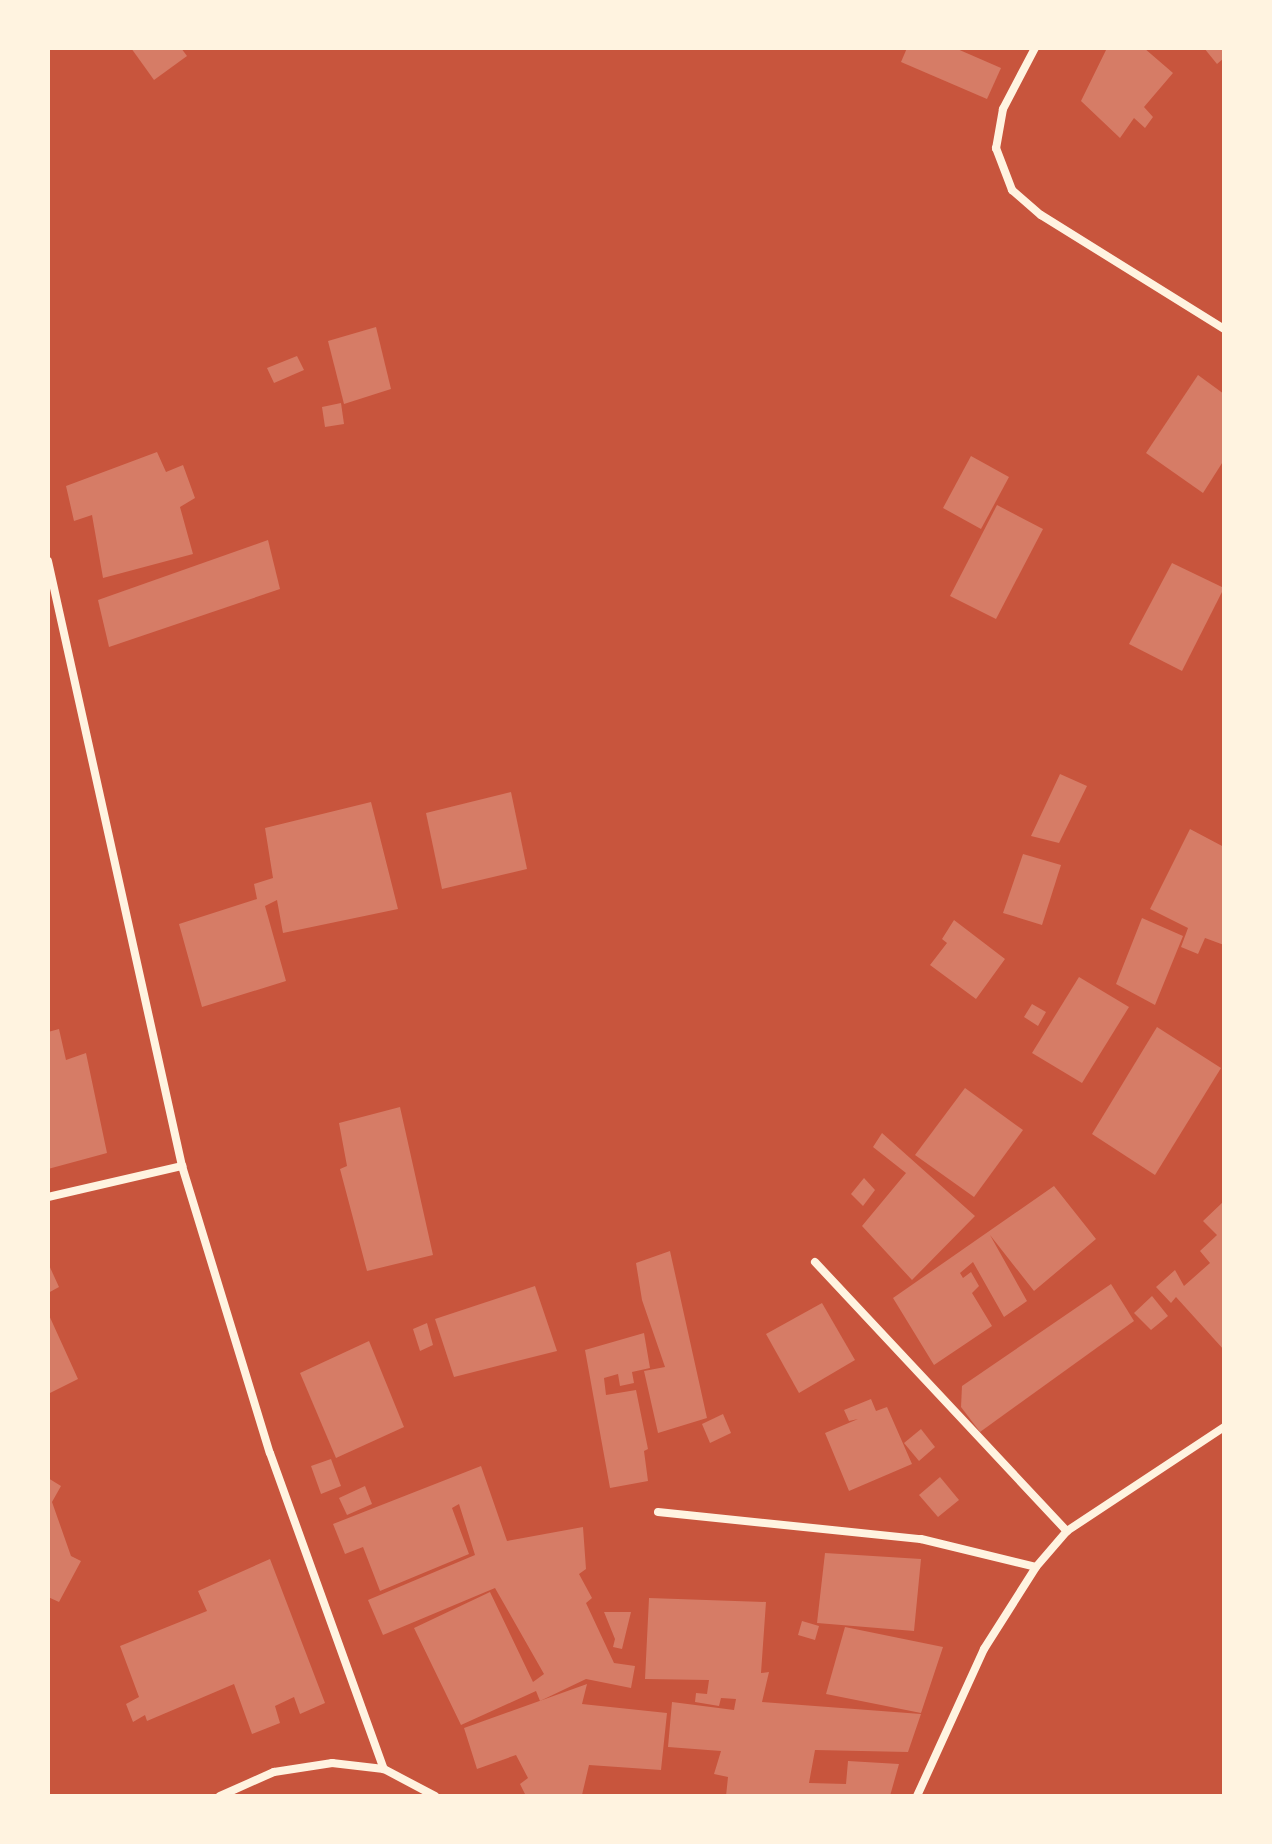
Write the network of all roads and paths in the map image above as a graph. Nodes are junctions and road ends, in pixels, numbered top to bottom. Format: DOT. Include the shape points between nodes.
graph roads {
  1 [pos="1035,48"];
  2 [pos="1224,329"];
  3 [pos="48,561"];
  4 [pos="182,1166"];
  5 [pos="48,1197"];
  6 [pos="815,1262"];
  7 [pos="1224,1427"];
  8 [pos="658,1512"];
  9 [pos="1067,1531"];
  10 [pos="1036,1567"];
  11 [pos="384,1769"];
  12 [pos="220,1796"];
  13 [pos="435,1796"];
  14 [pos="917,1796"];
  1 -- 2 [label="street" via="1003,109 996,148 1012,190 1041,215"];
  3 -- 4 [label="street"];
  4 -- 5 [label="street"];
  4 -- 11 [label="street" via="270,1453"];
  6 -- 9 [label="street"];
  7 -- 9 [label="street"];
  8 -- 10 [label="street" via="921,1539"];
  9 -- 10 [label="street"];
  10 -- 14 [label="street" via="984,1649"];
  11 -- 12 [label="street" via="332,1763 274,1772"];
  11 -- 13 [label="street"];
}
